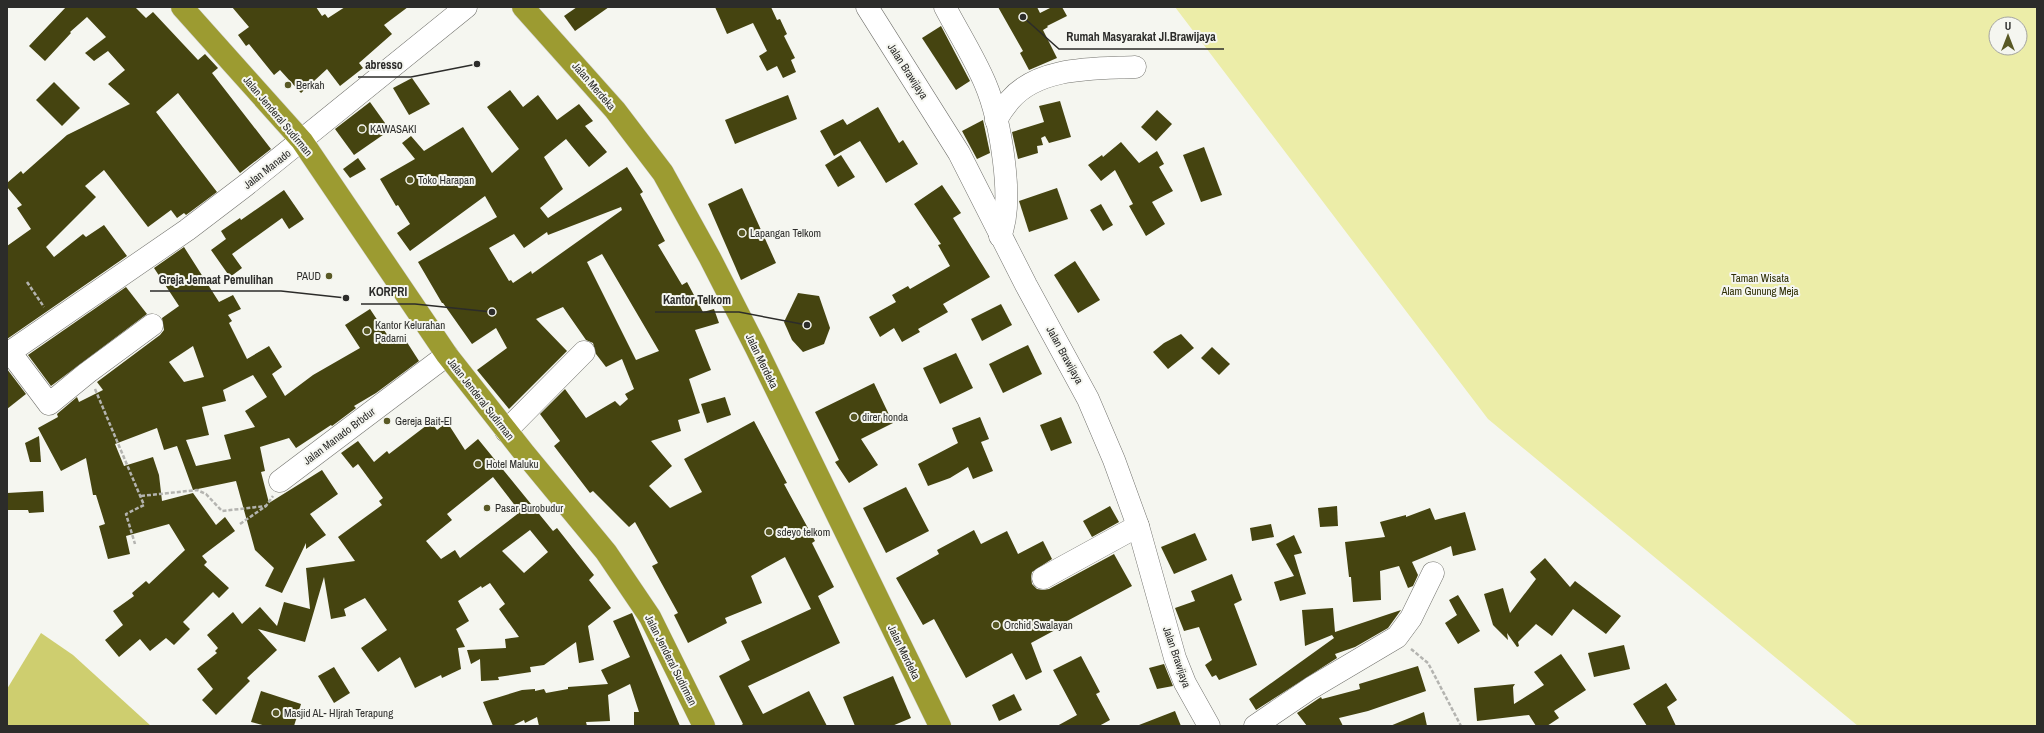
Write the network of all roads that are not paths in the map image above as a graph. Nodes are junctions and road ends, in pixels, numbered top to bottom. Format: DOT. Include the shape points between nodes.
graph roads {
  1 [pos="182,7"];
  2 [pos="466,7"];
  3 [pos="523,7"];
  4 [pos="867,7"];
  5 [pos="945,7"];
  6 [pos="1135,67"];
  7 [pos="996,120"];
  8 [pos="302,141"];
  9 [pos="1000,236"];
  10 [pos="152,325"];
  11 [pos="584,352"];
  12 [pos="9,353"];
  13 [pos="447,355"];
  14 [pos="506,431"];
  15 [pos="280,481"];
  16 [pos="1138,526"];
  17 [pos="1433,573"];
  18 [pos="1043,578"];
  19 [pos="704,726"];
  20 [pos="940,726"];
  21 [pos="1209,726"];
  22 [pos="1255,726"];
  1 -- 8 [label="highway, Jalan Jenderal Sudirman"];
  2 -- 8 [label="street, Jalan Manado"];
  3 -- 20 [label="highway, Jalan Merdeka" via="615,110 663,173 756,348"];
  4 -- 9 [label="street, Jalan Brawijaya" via="959,153"];
  5 -- 7 [label="street" via="985,83"];
  6 -- 7 [label="street" via="1059,73 1032,83 1010,99"];
  7 -- 9 [label="street" via="1007,192 1007,214"];
  8 -- 12 [label="street, Jalan Manado" via="186,230"];
  8 -- 13 [label="highway, Jalan Jenderal Sudirman"];
  9 -- 16 [label="street, Jalan Brawijaya" via="1088,399"];
  10 -- 12 [label="street" via="48,404"];
  11 -- 14 [label="street"];
  13 -- 14 [label="highway, Jalan Jenderal Sudirman"];
  13 -- 15 [label="street, Jalan Manado Brbdur"];
  14 -- 19 [label="highway, Jalan Jenderal Sudirman" via="606,552 650,617"];
  16 -- 18 [label="street"];
  16 -- 21 [label="street, Jalan Brawijaya" via="1175,658 1185,683"];
  17 -- 22 [label="street" via="1411,618 1397,637 1311,688"];
}
